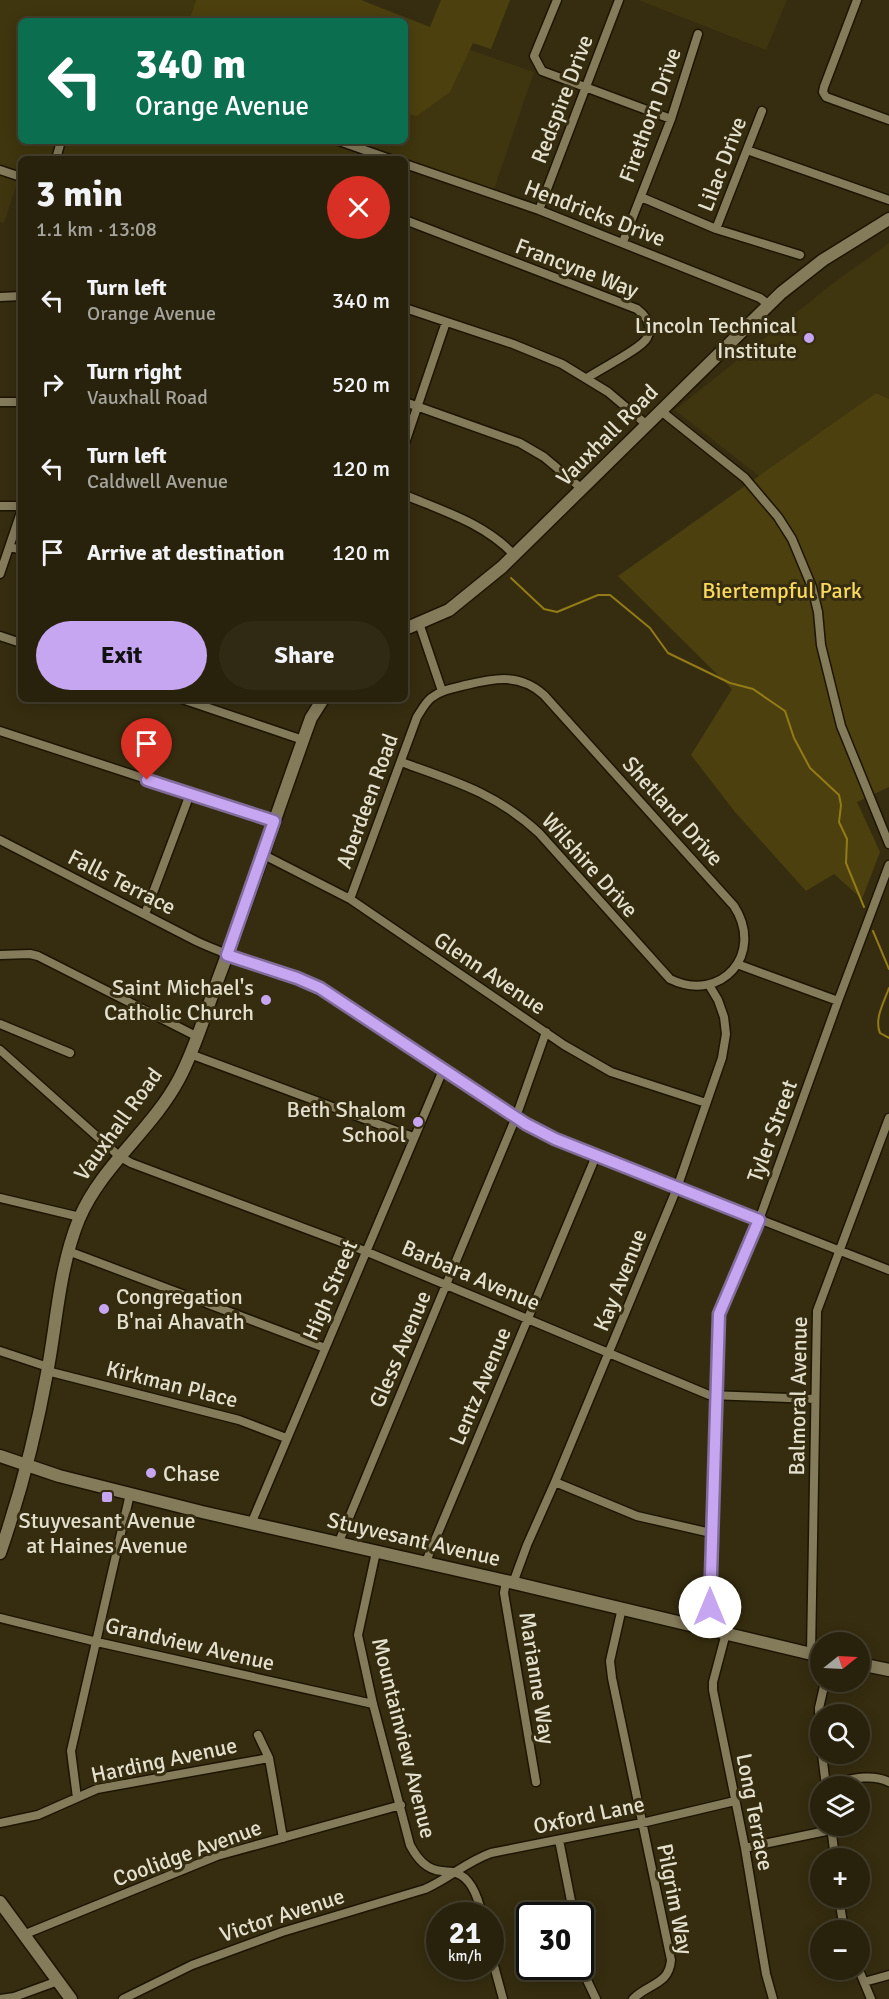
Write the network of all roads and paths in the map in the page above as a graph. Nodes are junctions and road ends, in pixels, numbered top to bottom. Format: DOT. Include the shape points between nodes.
graph roads {
  1 [pos="558,0"];
  2 [pos="618,0"];
  3 [pos="857,0"];
  4 [pos="698,34"];
  5 [pos="585,88"];
  6 [pos="762,111"];
  7 [pos="671,119"];
  8 [pos="889,120"];
  9 [pos="348,144"];
  10 [pos="747,150"];
  11 [pos="382,156"];
  12 [pos="408,165"];
  13 [pos="0,170"];
  14 [pos="18,176"];
  15 [pos="641,197"];
  16 [pos="889,200"];
  17 [pos="539,210"];
  18 [pos="889,219"];
  19 [pos="408,221"];
  20 [pos="716,229"];
  21 [pos="623,242"];
  22 [pos="800,255"];
  23 [pos="18,296"];
  24 [pos="0,297"];
  25 [pos="768,305"];
  26 [pos="408,309"];
  27 [pos="446,322"];
  28 [pos="587,378"];
  29 [pos="0,402"];
  30 [pos="18,402"];
  31 [pos="408,403"];
  32 [pos="418,406"];
  33 [pos="661,411"];
  34 [pos="647,425"];
  35 [pos="408,435"];
  36 [pos="582,489"];
  37 [pos="408,496"];
  38 [pos="0,506"];
  39 [pos="18,506"];
  40 [pos="18,522"];
  41 [pos="10,547"];
  42 [pos="18,549"];
  43 [pos="514,555"];
  44 [pos="0,574"];
  45 [pos="419,623"];
  46 [pos="408,628"];
  47 [pos="0,636"];
  48 [pos="18,643"];
  49 [pos="442,691"];
  50 [pos="191,702"];
  51 [pos="317,702"];
  52 [pos="321,702"];
  53 [pos="311,718"];
  54 [pos="0,731"];
  55 [pos="303,740"];
  56 [pos="401,762"];
  57 [pos="190,794"];
  58 [pos="274,821"];
  59 [pos="0,840"];
  60 [pos="889,844"];
  61 [pos="262,854"];
  62 [pos="889,865"];
  63 [pos="350,899"];
  64 [pos="145,914"];
  65 [pos="0,955"];
  66 [pos="227,955"];
  67 [pos="737,963"];
  68 [pos="709,985"];
  69 [pos="837,1001"];
  70 [pos="0,1024"];
  71 [pos="546,1032"];
  72 [pos="196,1036"];
  73 [pos="0,1052"];
  74 [pos="70,1053"];
  75 [pos="190,1054"];
  76 [pos="443,1070"];
  77 [pos="706,1104"];
  78 [pos="516,1117"];
  79 [pos="889,1118"];
  80 [pos="413,1137"];
  81 [pos="119,1156"];
  82 [pos="596,1156"];
  83 [pos="677,1188"];
  84 [pos="0,1198"];
  85 [pos="80,1217"];
  86 [pos="759,1220"];
  87 [pos="68,1251"];
  88 [pos="365,1251"];
  89 [pos="841,1251"];
  90 [pos="889,1270"];
  91 [pos="447,1284"];
  92 [pos="528,1318"];
  93 [pos="325,1348"];
  94 [pos="0,1351"];
  95 [pos="609,1353"];
  96 [pos="48,1369"];
  97 [pos="717,1396"];
  98 [pos="815,1399"];
  99 [pos="286,1438"];
  100 [pos="0,1456"];
  101 [pos="26,1465"];
  102 [pos="555,1482"];
  103 [pos="130,1494"];
  104 [pos="251,1524"];
  105 [pos="711,1533"];
  106 [pos="338,1544"];
  107 [pos="376,1552"];
  108 [pos="0,1553"];
  109 [pos="425,1564"];
  110 [pos="510,1582"];
  111 [pos="622,1608"];
  112 [pos="0,1618"];
  113 [pos="710,1629"];
  114 [pos="816,1632"];
  115 [pos="726,1633"];
  116 [pos="97,1642"];
  117 [pos="810,1653"];
  118 [pos="870,1666"];
  119 [pos="889,1671"];
  120 [pos="373,1704"];
  121 [pos="258,1735"];
  122 [pos="269,1758"];
  123 [pos="870,1778"];
  124 [pos="536,1782"];
  125 [pos="889,1782"];
  126 [pos="77,1798"];
  127 [pos="735,1801"];
  128 [pos="401,1805"];
  129 [pos="0,1823"];
  130 [pos="642,1823"];
  131 [pos="810,1833"];
  132 [pos="283,1838"];
  133 [pos="559,1840"];
  134 [pos="745,1848"];
  135 [pos="454,1872"];
  136 [pos="479,1902"];
  137 [pos="571,1902"];
  138 [pos="2,1907"];
  139 [pos="23,1935"];
  140 [pos="889,1975"];
  141 [pos="498,1980"];
  142 [pos="587,1980"];
  143 [pos="58,1981"];
  144 [pos="864,1982"];
  145 [pos="0,1999"];
  146 [pos="71,1999"];
  147 [pos="123,1999"];
  148 [pos="503,1999"];
  149 [pos="596,1999"];
  150 [pos="633,1999"];
  151 [pos="773,1999"];
  152 [pos="871,1999"];
  1 -- 5 [label="street" via="534,56 542,71"];
  2 -- 5 [label="street, Redspire Drive"];
  3 -- 8 [label="street" via="823,92 826,97"];
  4 -- 7 [label="street, Firethorn Drive"];
  5 -- 7 [label="street"];
  5 -- 17 [label="street, Redspire Drive"];
  6 -- 10 [label="street, Lilac Drive"];
  7 -- 15 [label="street, Firethorn Drive"];
  9 -- 11 [label="street"];
  10 -- 16 [label="street"];
  10 -- 20 [label="street, Lilac Drive"];
  12 -- 17 [label="street, Hendricks Drive"];
  13 -- 14 [label="street"];
  15 -- 20 [label="street"];
  15 -- 21 [label="street, Firethorn Drive"];
  17 -- 21 [label="street, Hendricks Drive"];
  18 -- 25 [label="street, Vauxhall Road" via="804,273"];
  19 -- 28 [label="street, Francyne Way" via="638,309 647,317 648,338"];
  20 -- 22 [label="street"];
  21 -- 25 [label="street, Hendricks Drive" via="760,298"];
  23 -- 24 [label="street"];
  25 -- 33 [label="street, Vauxhall Road"];
  26 -- 27 [label="street"];
  27 -- 28 [label="street" via="542,355"];
  27 -- 32 [label="street"];
  28 -- 34 [label="street"];
  29 -- 30 [label="street"];
  31 -- 32 [label="street"];
  32 -- 35 [label="street"];
  32 -- 36 [label="street" via="520,443 544,457"];
  33 -- 34 [label="street, Vauxhall Road"];
  33 -- 60 [label="street" via="745,478 792,539 812,587 821,645 841,726"];
  34 -- 36 [label="street, Vauxhall Road"];
  36 -- 43 [label="street, Vauxhall Road"];
  37 -- 43 [label="street" via="479,527"];
  38 -- 39 [label="street"];
  40 -- 41 [label="street"];
  41 -- 42 [label="street"];
  41 -- 44 [label="street"];
  43 -- 45 [label="street, Vauxhall Road" via="449,610"];
  45 -- 46 [label="street, Vauxhall Road"];
  45 -- 49 [label="street"];
  47 -- 48 [label="street"];
  49 -- 56 [label="street, Aberdeen Road" via="430,699 417,717"];
  49 -- 67 [label="street, Shetland Drive" via="493,678 524,681 540,691 734,906 744,929 745,945"];
  50 -- 55 [label="street"];
  51 -- 53 [label="street"];
  52 -- 53 [label="street, Vauxhall Road"];
  53 -- 55 [label="street, Vauxhall Road"];
  54 -- 57 [label="street"];
  55 -- 58 [label="street, Vauxhall Road"];
  56 -- 63 [label="street, Aberdeen Road"];
  56 -- 68 [label="street, Wilshire Drive" via="475,789 508,807 539,833 667,977 689,986"];
  57 -- 58 [label="street"];
  57 -- 64 [label="street"];
  58 -- 61 [label="street, Vauxhall Road"];
  59 -- 64 [label="street, Falls Terrace"];
  61 -- 63 [label="street, Glenn Avenue"];
  61 -- 66 [label="street, Vauxhall Road"];
  62 -- 69 [label="street, Tyler Street"];
  63 -- 71 [label="street, Glenn Avenue"];
  64 -- 66 [label="street, Falls Terrace"];
  65 -- 72 [label="street" via="38,956"];
  66 -- 72 [label="street, Vauxhall Road"];
  66 -- 76 [label="street, Falls Terrace" via="320,988"];
  67 -- 68 [label="street" via="723,978"];
  67 -- 69 [label="street"];
  68 -- 77 [label="street, Kay Avenue" via="721,1008 726,1034"];
  69 -- 86 [label="street, Tyler Street"];
  70 -- 74 [label="street"];
  71 -- 77 [label="street, Glenn Avenue" via="611,1072"];
  71 -- 78 [label="street, Gless Avenue"];
  72 -- 75 [label="street, Vauxhall Road"];
  73 -- 81 [label="street, Barbara Avenue"];
  75 -- 80 [label="street"];
  75 -- 81 [label="street, Vauxhall Road" via="162,1105"];
  76 -- 78 [label="street, Falls Terrace"];
  76 -- 80 [label="street, High Street"];
  77 -- 83 [label="street, Kay Avenue"];
  78 -- 82 [label="street, Falls Terrace"];
  78 -- 91 [label="street, Gless Avenue"];
  79 -- 89 [label="street, Balmoral Avenue"];
  80 -- 88 [label="street, High Street"];
  81 -- 85 [label="street, Vauxhall Road"];
  81 -- 88 [label="street, Barbara Avenue"];
  82 -- 83 [label="street, Falls Terrace"];
  82 -- 92 [label="street, Lentz Avenue"];
  83 -- 86 [label="street, Falls Terrace"];
  83 -- 95 [label="street, Kay Avenue"];
  84 -- 85 [label="street"];
  85 -- 87 [label="street, Vauxhall Road"];
  86 -- 89 [label="street, Falls Terrace"];
  86 -- 97 [label="street, Tyler Street" via="719,1314"];
  87 -- 93 [label="street"];
  87 -- 96 [label="street, Vauxhall Road"];
  88 -- 91 [label="street, Barbara Avenue"];
  88 -- 93 [label="street, High Street"];
  89 -- 90 [label="street, Falls Terrace"];
  89 -- 98 [label="street, Balmoral Avenue" via="818,1306"];
  91 -- 92 [label="street, Barbara Avenue"];
  91 -- 106 [label="street, Gless Avenue"];
  92 -- 95 [label="street, Barbara Avenue"];
  92 -- 109 [label="street, Lentz Avenue"];
  93 -- 99 [label="street, High Street"];
  94 -- 96 [label="street, Kirkman Place"];
  95 -- 97 [label="street, Barbara Avenue"];
  95 -- 102 [label="street, Kay Avenue"];
  96 -- 99 [label="street, Kirkman Place" via="239,1420"];
  96 -- 101 [label="street, Vauxhall Road"];
  97 -- 98 [label="street, Barbara Avenue"];
  97 -- 105 [label="street, Tyler Street"];
  98 -- 114 [label="street, Balmoral Avenue"];
  99 -- 104 [label="street, High Street"];
  100 -- 101 [label="street, Stuyvesant Avenue"];
  101 -- 103 [label="street, Stuyvesant Avenue"];
  101 -- 108 [label="street, Vauxhall Road"];
  102 -- 105 [label="street" via="637,1516"];
  102 -- 110 [label="street, Kay Avenue"];
  103 -- 104 [label="street, Stuyvesant Avenue"];
  103 -- 116 [label="street"];
  104 -- 106 [label="street, Stuyvesant Avenue"];
  105 -- 113 [label="street, Tyler Street"];
  106 -- 107 [label="street, Stuyvesant Avenue"];
  107 -- 109 [label="street, Stuyvesant Avenue"];
  107 -- 120 [label="street, Mountainview Avenue" via="358,1635"];
  109 -- 110 [label="street, Stuyvesant Avenue"];
  110 -- 111 [label="street, Stuyvesant Avenue"];
  110 -- 124 [label="street, Marianne Way" via="504,1593"];
  111 -- 113 [label="street, Stuyvesant Avenue"];
  111 -- 130 [label="street, Pilgrim Way" via="610,1661"];
  112 -- 116 [label="street, Grandview Avenue"];
  113 -- 115 [label="street, Stuyvesant Avenue"];
  115 -- 117 [label="street, Stuyvesant Avenue"];
  115 -- 127 [label="street, Long Terrace" via="713,1690"];
  116 -- 120 [label="street, Grandview Avenue"];
  116 -- 126 [label="street" via="71,1751"];
  118 -- 119 [label="street"];
  120 -- 128 [label="street, Mountainview Avenue"];
  121 -- 122 [label="street"];
  122 -- 126 [label="street, Harding Avenue" via="97,1789"];
  122 -- 132 [label="street"];
  123 -- 125 [label="street"];
  126 -- 129 [label="street, Harding Avenue" via="38,1815"];
  127 -- 130 [label="street, Oxford Lane"];
  127 -- 134 [label="street, Long Terrace"];
  128 -- 132 [label="street, Coolidge Avenue"];
  128 -- 135 [label="street, Mountainview Avenue" via="410,1845 418,1857 430,1868"];
  130 -- 133 [label="street, Oxford Lane"];
  130 -- 150 [label="street, Pilgrim Way" via="671,1960 668,1974"];
  131 -- 134 [label="street"];
  132 -- 139 [label="street, Coolidge Avenue" via="217,1856"];
  133 -- 135 [label="street, Oxford Lane" via="491,1853"];
  133 -- 137 [label="street"];
  134 -- 151 [label="street, Long Terrace"];
  135 -- 136 [label="street" via="462,1876"];
  135 -- 147 [label="street, Victor Avenue" via="425,1889 282,1932 192,1965"];
  138 -- 139 [label="street"];
  139 -- 143 [label="street"];
  140 -- 144 [label="street"];
  141 -- 148 [label="street"];
  142 -- 149 [label="street"];
  143 -- 145 [label="street"];
  143 -- 146 [label="street"];
  144 -- 152 [label="street"];
}
